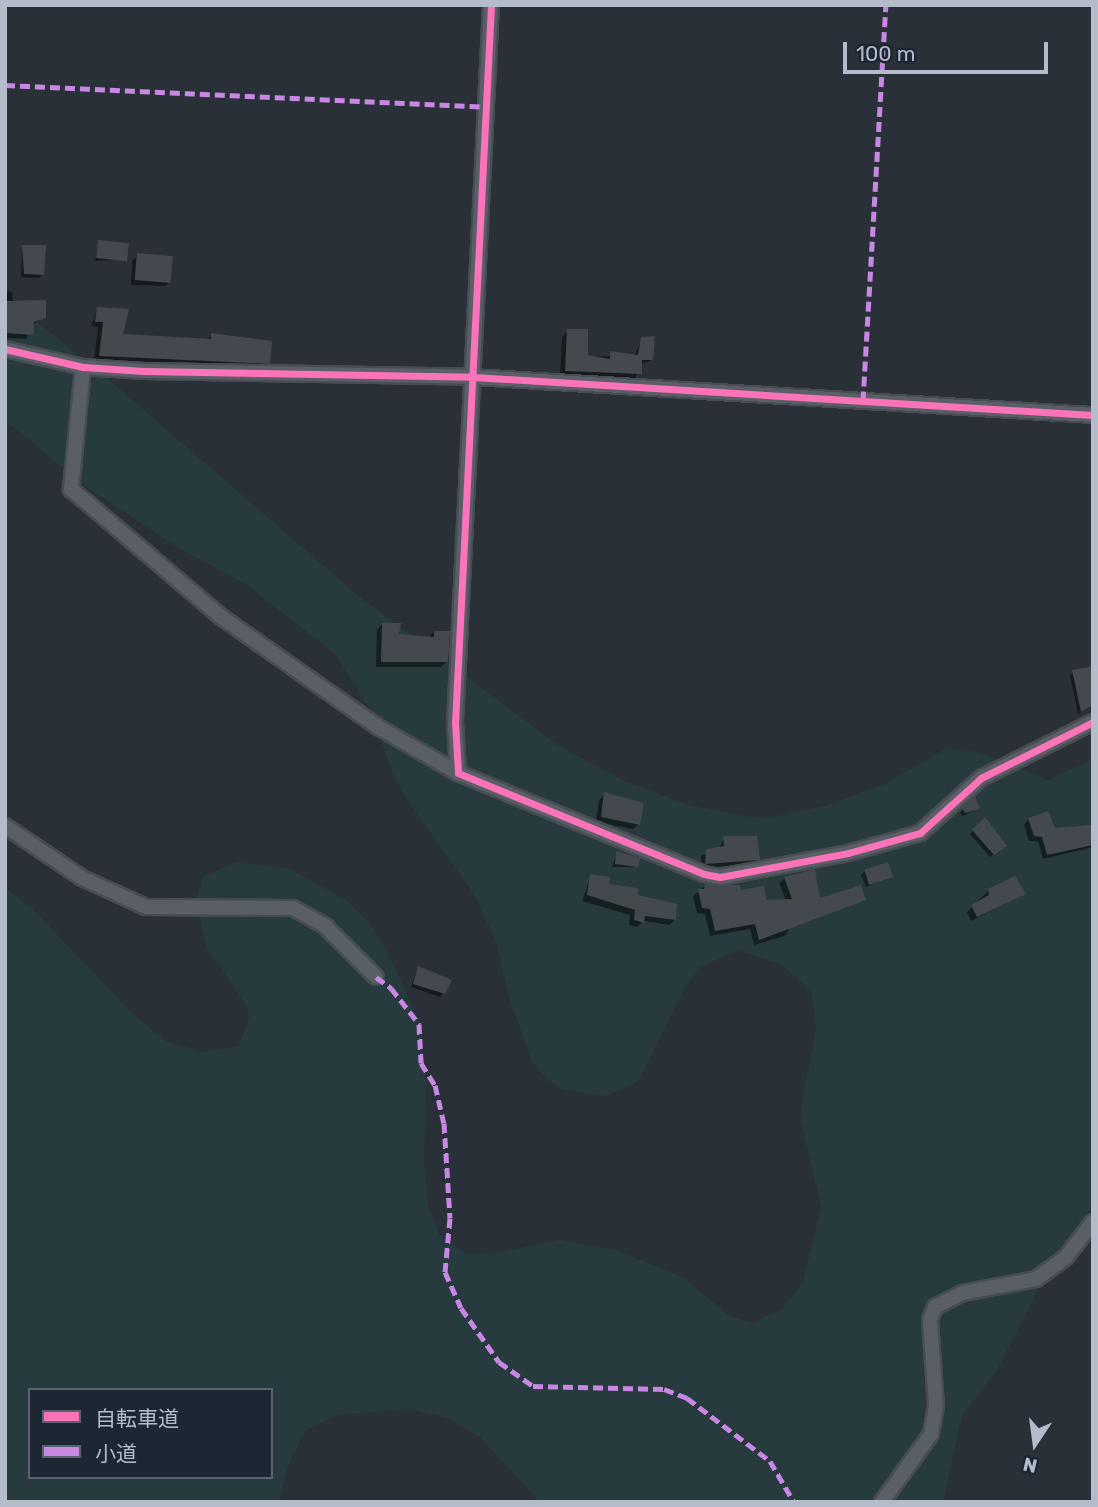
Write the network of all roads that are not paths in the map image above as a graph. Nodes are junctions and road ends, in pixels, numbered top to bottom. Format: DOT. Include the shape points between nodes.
graph roads {
  1 [pos="491,5"];
  2 [pos="5,349"];
  3 [pos="83,367"];
  4 [pos="473,377"];
  5 [pos="1093,415"];
  6 [pos="1093,722"];
  7 [pos="458,773"];
  8 [pos="5,826"];
  9 [pos="376,977"];
  10 [pos="1093,1222"];
  11 [pos="882,1502"];
  1 -- 4 [label="street"];
  2 -- 3 [label="street"];
  3 -- 4 [label="street" via="230,376"];
  3 -- 7 [label="street" via="71,489 220,616 378,727"];
  4 -- 5 [label="street"];
  4 -- 7 [label="street" via="454,722"];
  6 -- 7 [label="street" via="981,778 920,833 848,853 720,877"];
  8 -- 9 [label="street" via="82,878 146,907 293,908 325,926"];
  10 -- 11 [label="street" via="1066,1257 1036,1279 962,1293 935,1307 930,1320 936,1406 931,1434"];
}
